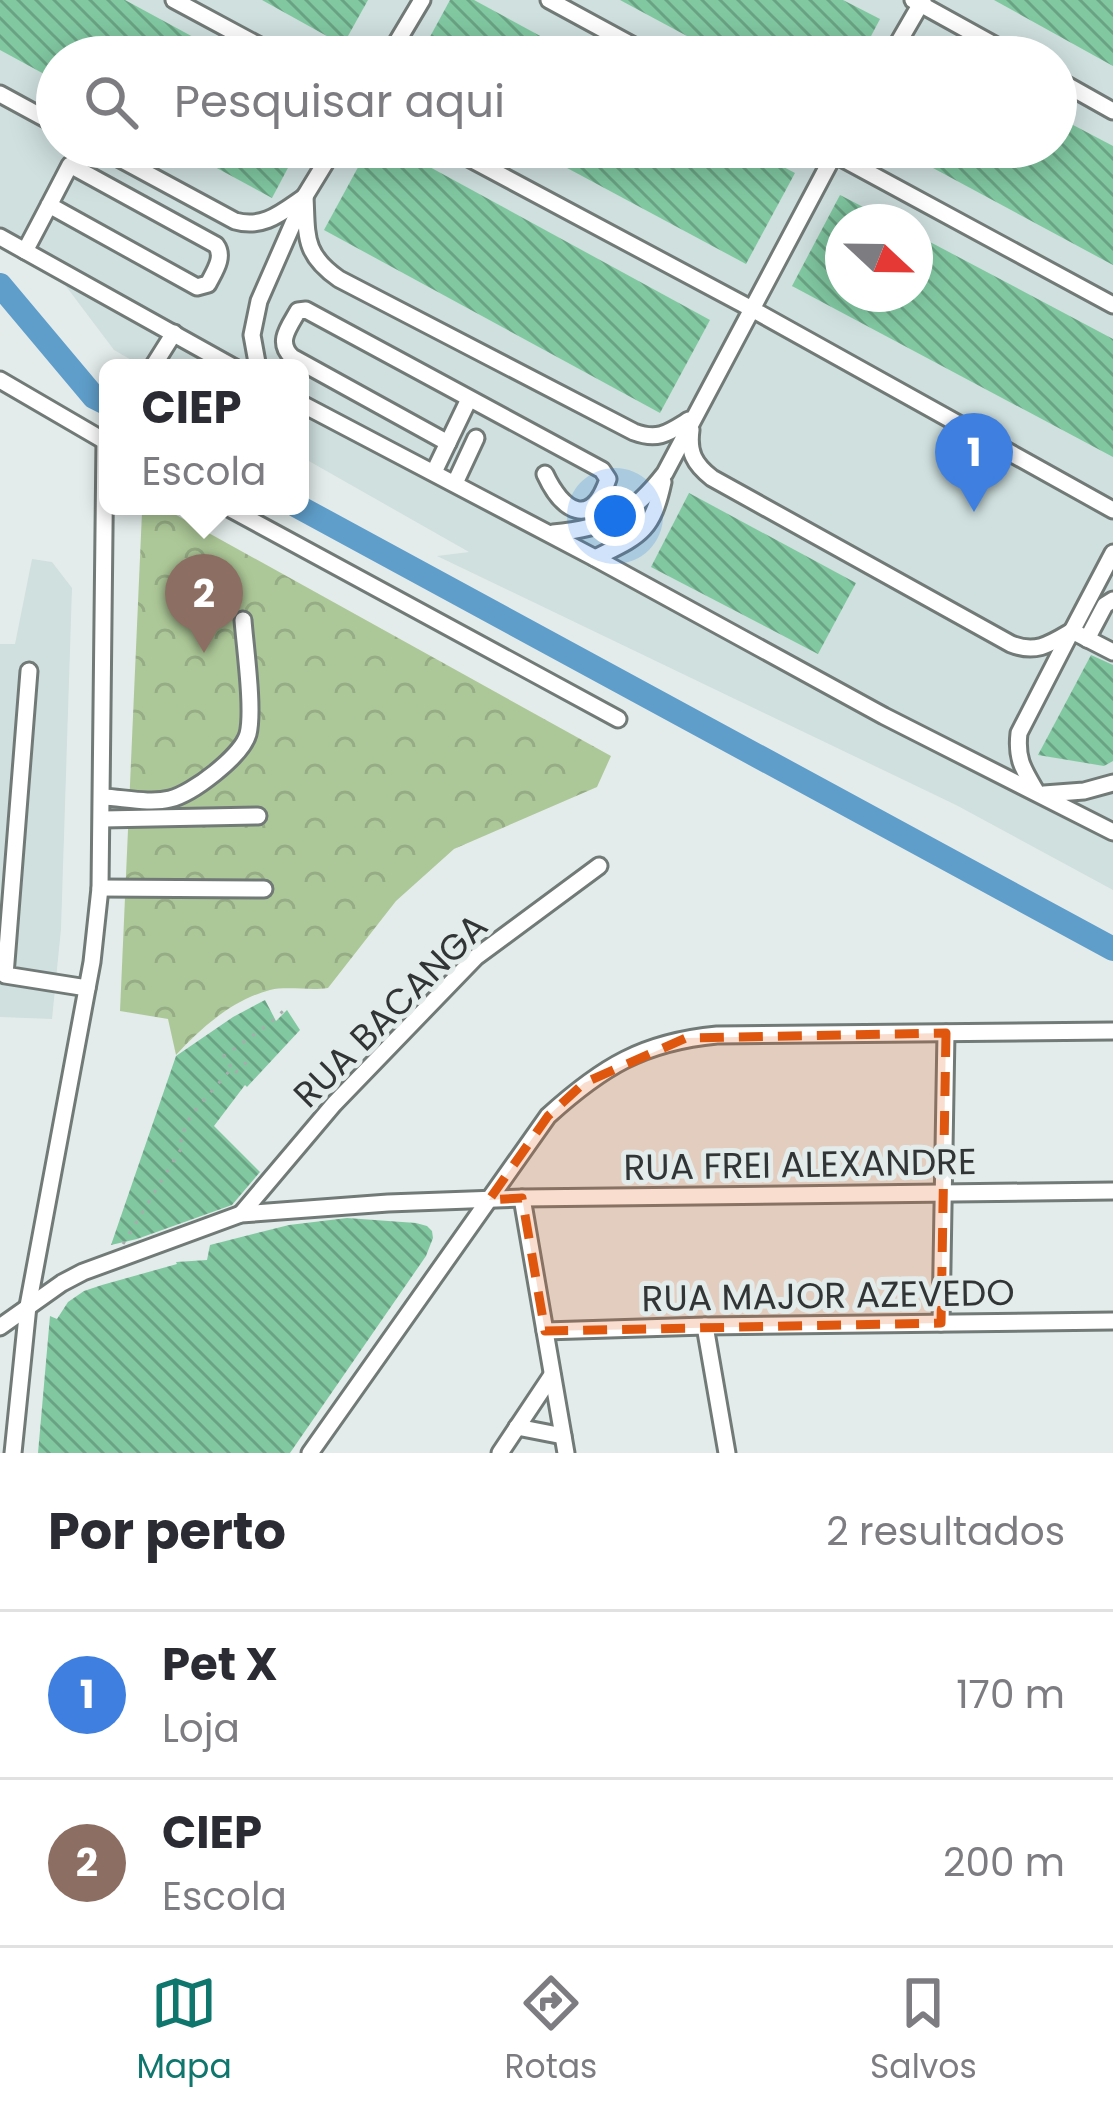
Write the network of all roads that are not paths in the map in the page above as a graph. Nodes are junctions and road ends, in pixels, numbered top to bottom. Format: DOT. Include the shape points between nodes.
graph roads {
  1 [pos="174,0"];
  2 [pos="422,0"];
  3 [pos="549,0"];
  4 [pos="919,2"];
  5 [pos="241,36"];
  6 [pos="401,36"];
  7 [pos="615,36"];
  8 [pos="901,36"];
  9 [pos="979,36"];
  10 [pos="1077,91"];
  11 [pos="0,94"];
  12 [pos="1113,111"];
  13 [pos="36,114"];
  14 [pos="68,168"];
  15 [pos="75,168"];
  16 [pos="137,168"];
  17 [pos="322,168"];
  18 [pos="487,168"];
  19 [pos="821,168"];
  20 [pos="865,168"];
  21 [pos="305,196"];
  22 [pos="49,206"];
  23 [pos="0,237"];
  24 [pos="25,251"];
  25 [pos="1113,305"];
  26 [pos="750,308"];
  27 [pos="174,333"];
  28 [pos="158,359"];
  29 [pos="220,359"];
  30 [pos="256,359"];
  31 [pos="296,359"];
  32 [pos="309,366"];
  33 [pos="0,380"];
  34 [pos="470,399"];
  35 [pos="309,408"];
  36 [pos="693,418"];
  37 [pos="99,436"];
  38 [pos="476,438"];
  39 [pos="448,442"];
  40 [pos="434,472"];
  41 [pos="665,473"];
  42 [pos="544,474"];
  43 [pos="455,484"];
  44 [pos="1113,510"];
  45 [pos="106,515"];
  46 [pos="242,515"];
  47 [pos="550,534"];
  48 [pos="1113,553"];
  49 [pos="595,558"];
  50 [pos="1112,601"];
  51 [pos="243,620"];
  52 [pos="1079,635"];
  53 [pos="1113,652"];
  54 [pos="29,671"];
  55 [pos="618,719"];
  56 [pos="1113,783"];
  57 [pos="1039,794"];
  58 [pos="104,797"];
  59 [pos="258,815"];
  60 [pos="103,819"];
  61 [pos="1113,832"];
  62 [pos="599,866"];
  63 [pos="100,888"];
  64 [pos="264,889"];
  65 [pos="2,974"];
  66 [pos="87,988"];
  67 [pos="1113,1031"];
  68 [pos="946,1033"];
  69 [pos="1113,1190"];
  70 [pos="941,1192"];
  71 [pos="522,1198"];
  72 [pos="489,1200"];
  73 [pos="241,1214"];
  74 [pos="28,1306"];
  75 [pos="1113,1322"];
  76 [pos="941,1323"];
  77 [pos="705,1326"];
  78 [pos="0,1328"];
  79 [pos="545,1331"];
  80 [pos="552,1375"];
  81 [pos="517,1427"];
  82 [pos="564,1444"];
  83 [pos="13,1453"];
  84 [pos="310,1453"];
  85 [pos="500,1453"];
  86 [pos="727,1453"];
  1 -- 5 [label="street"];
  2 -- 6 [label="street"];
  3 -- 7 [label="street"];
  4 -- 8 [label="street"];
  4 -- 9 [label="street"];
  10 -- 12 [label="street"];
  11 -- 13 [label="street"];
  14 -- 22 [label="street"];
  15 -- 22 [label="street" via="216,245 208,284 197,286"];
  16 -- 21 [label="street" via="247,224"];
  17 -- 21 [label="street"];
  18 -- 26 [label="street"];
  19 -- 26 [label="street"];
  20 -- 25 [label="street"];
  21 -- 30 [label="street" via="254,317"];
  21 -- 36 [label="street" via="307,244 339,279 634,432 661,436"];
  22 -- 24 [label="street"];
  23 -- 24 [label="street"];
  24 -- 27 [label="street"];
  26 -- 36 [label="street"];
  26 -- 44 [label="street"];
  27 -- 28 [label="street"];
  27 -- 29 [label="street"];
  31 -- 34 [label="street" via="285,334 306,310"];
  32 -- 39 [label="street"];
  33 -- 37 [label="street"];
  34 -- 39 [label="street"];
  34 -- 42 [label="street" via="608,479 597,502 578,509 557,499"];
  35 -- 40 [label="street"];
  36 -- 41 [label="street"];
  36 -- 52 [label="street" via="692,455 712,478 1011,644 1034,650"];
  38 -- 43 [label="street"];
  39 -- 40 [label="street"];
  40 -- 43 [label="street"];
  41 -- 47 [label="street" via="610,523"];
  41 -- 49 [label="street" via="644,530"];
  43 -- 47 [label="street"];
  45 -- 58 [label="street"];
  46 -- 55 [label="street"];
  47 -- 49 [label="street"];
  48 -- 52 [label="street"];
  49 -- 57 [label="street"];
  50 -- 52 [label="street"];
  51 -- 58 [label="street" via="243,747 174,799"];
  52 -- 53 [label="street"];
  52 -- 57 [label="street" via="1019,733 1021,765"];
  54 -- 65 [label="street"];
  56 -- 57 [label="street"];
  57 -- 61 [label="street"];
  58 -- 60 [label="street"];
  59 -- 60 [label="street"];
  60 -- 63 [label="street"];
  62 -- 73 [label="street, RUA BACANGA" via="476,957"];
  63 -- 64 [label="street"];
  63 -- 66 [label="street"];
  65 -- 66 [label="street"];
  66 -- 74 [label="street"];
  67 -- 68 [label="street"];
  68 -- 70 [label="street"];
  68 -- 72 [label="street" via="717,1034 640,1050 548,1116"];
  69 -- 70 [label="street, RUA FREI ALEXANDRE"];
  70 -- 71 [label="street, RUA FREI ALEXANDRE"];
  70 -- 76 [label="street"];
  71 -- 72 [label="street, RUA FREI ALEXANDRE"];
  71 -- 79 [label="street"];
  72 -- 73 [label="street, RUA FREI ALEXANDRE"];
  72 -- 84 [label="street"];
  73 -- 74 [label="street" via="62,1282"];
  74 -- 78 [label="street"];
  74 -- 83 [label="street"];
  75 -- 76 [label="street, RUA MAJOR AZEVEDO"];
  76 -- 77 [label="street, RUA MAJOR AZEVEDO"];
  77 -- 79 [label="street, RUA MAJOR AZEVEDO"];
  77 -- 86 [label="street"];
  79 -- 80 [label="street"];
  80 -- 81 [label="street"];
  80 -- 82 [label="street"];
  81 -- 82 [label="street"];
  81 -- 85 [label="street"];
}
